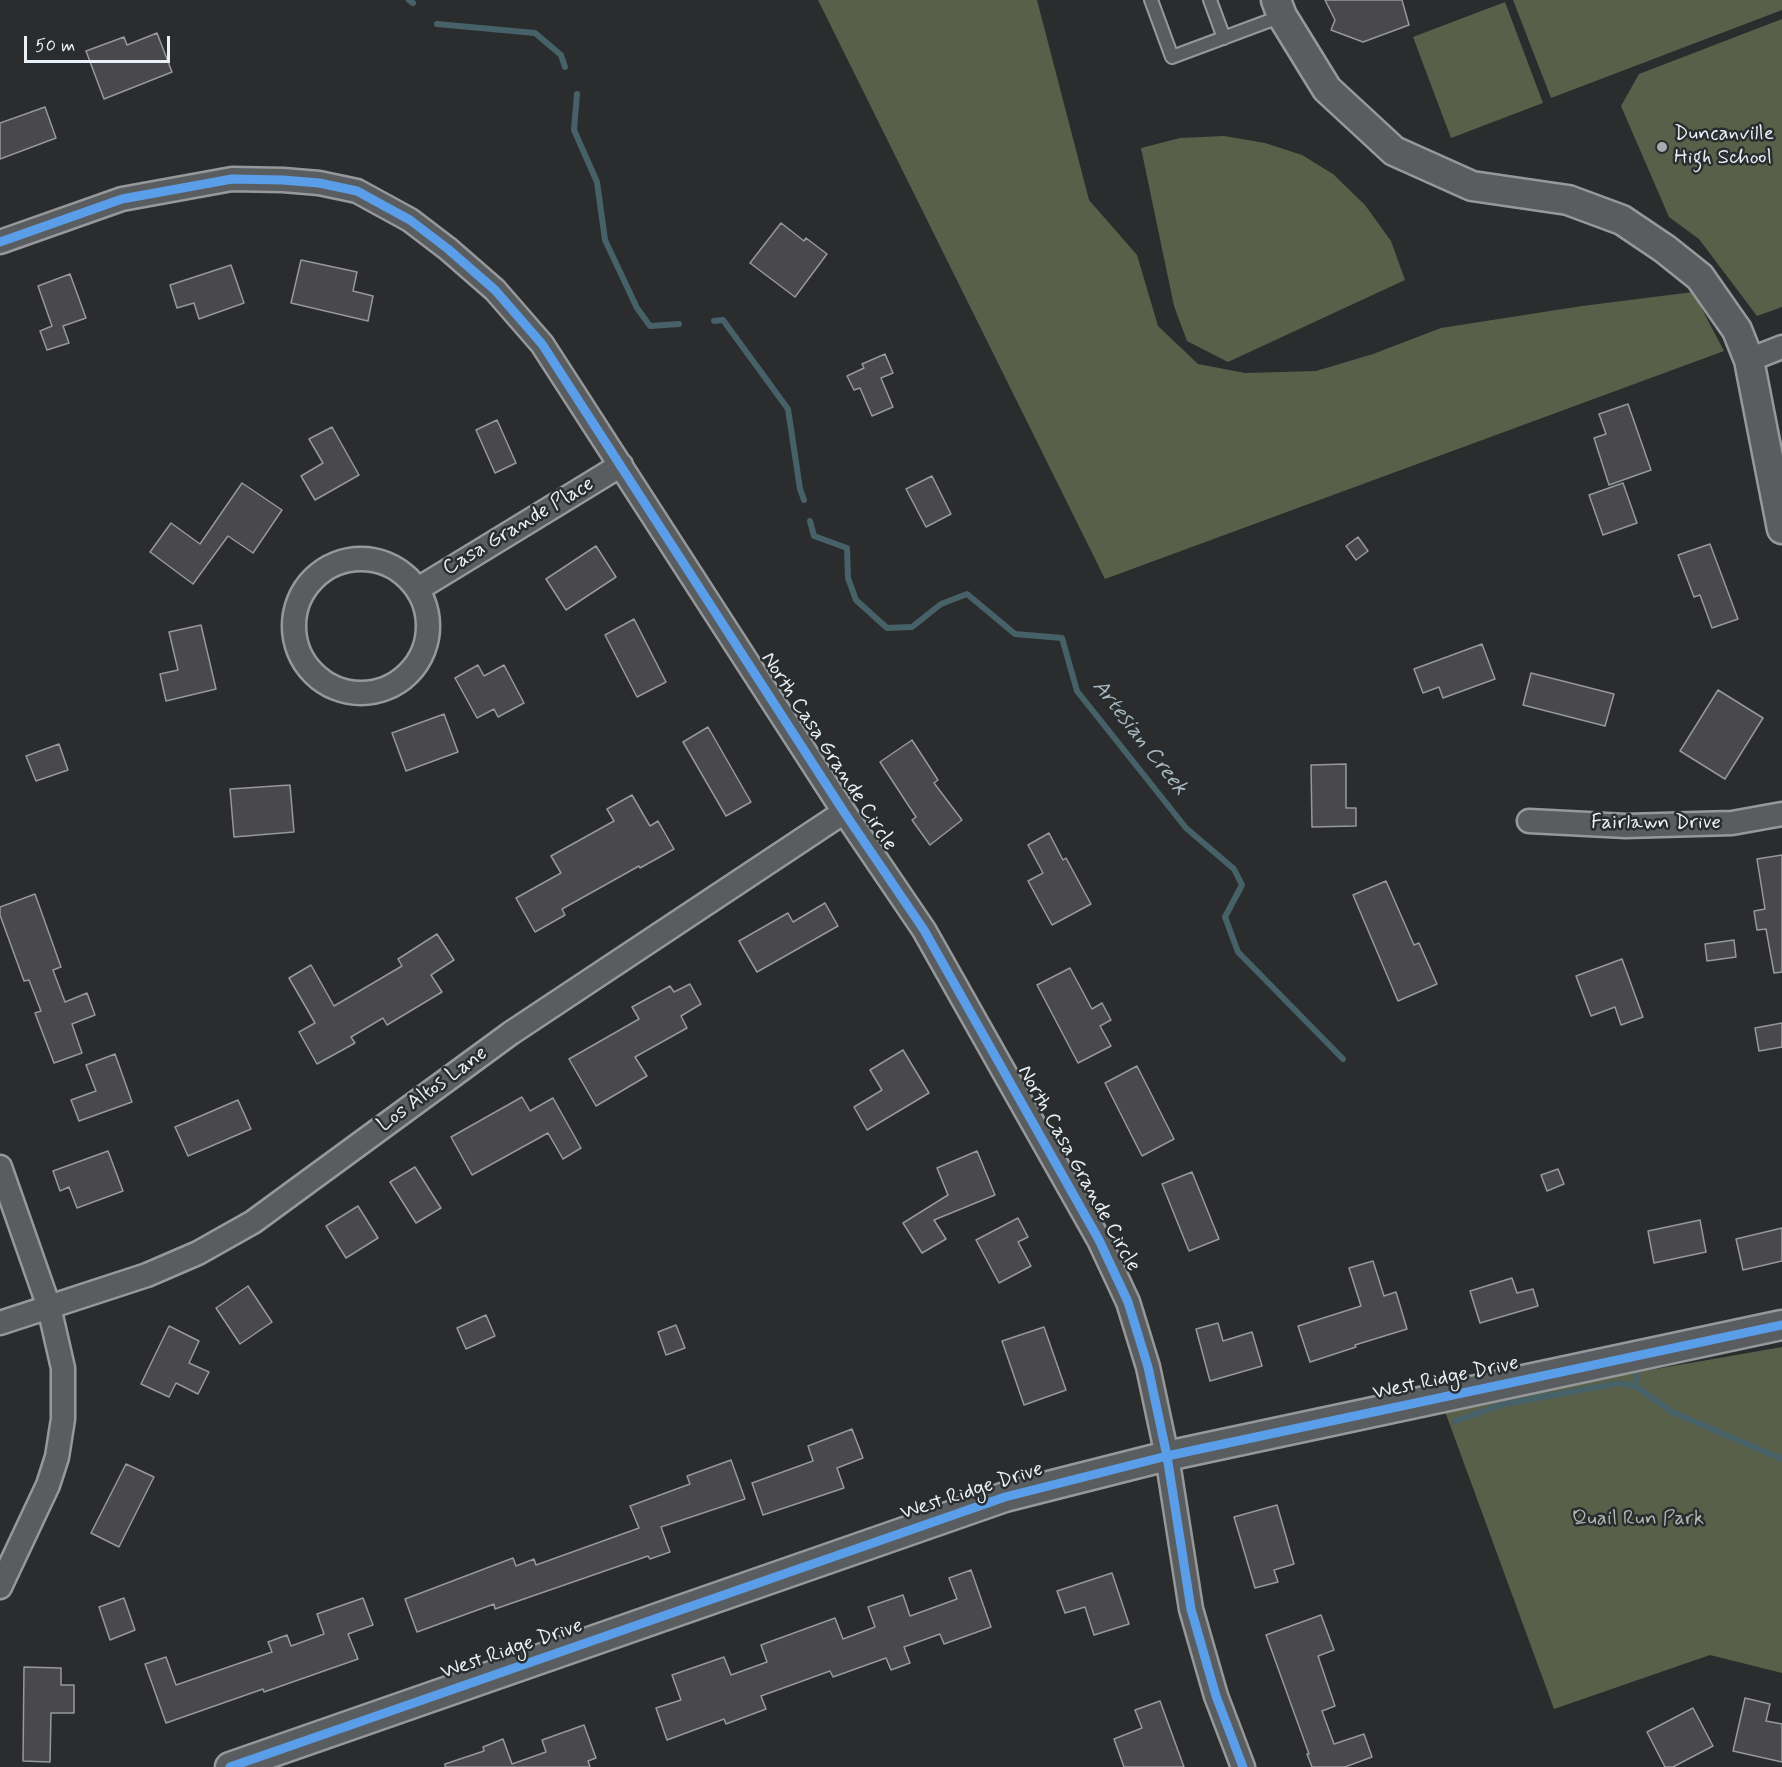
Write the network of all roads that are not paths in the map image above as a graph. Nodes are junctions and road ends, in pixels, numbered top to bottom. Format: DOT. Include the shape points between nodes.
graph roads {
  1 [pos="1151,0"];
  2 [pos="1210,0"];
  3 [pos="1279,8"];
  4 [pos="1224,38"];
  5 [pos="0,242"];
  6 [pos="1782,347"];
  7 [pos="1749,360"];
  8 [pos="621,465"];
  9 [pos="1782,529"];
  10 [pos="418,589"];
  11 [pos="844,812"];
  12 [pos="1782,814"];
  13 [pos="1529,821"];
  14 [pos="0,1167"];
  15 [pos="49,1307"];
  16 [pos="0,1323"];
  17 [pos="1782,1325"];
  18 [pos="1167,1456"];
  19 [pos="0,1587"];
  20 [pos="230,1767"];
  21 [pos="1243,1767"];
  1 -- 4 [label="lane" via="1172,57"];
  2 -- 4 [label="lane"];
  3 -- 4 [label="lane"];
  3 -- 7 [label="street" via="1327,89 1394,151 1472,186 1568,200 1622,220 1700,277 1737,330"];
  5 -- 8 [label="street, North Casa Grande Circle" via="122,199 232,179 319,183 357,190 410,220 495,290 542,344"];
  6 -- 7 [label="street"];
  7 -- 9 [label="street"];
  8 -- 10 [label="street, Casa Grande Place"];
  8 -- 11 [label="street, North Casa Grande Circle"];
  10 -- 10 [label="street" via="427,610 429,634 422,656 408,675 389,688 366,694 343,692 322,682 305,665 296,646 293,625 297,604 307,585 322,570 342,561 385,562"];
  11 -- 15 [label="street, Los Altos Lane" via="512,1033 253,1222 198,1253 147,1275"];
  11 -- 18 [label="street, North Casa Grande Circle" via="924,930 1100,1240 1128,1302 1148,1367"];
  12 -- 13 [label="street, Fairlawn Drive" via="1732,823 1638,826"];
  14 -- 15 [label="street"];
  15 -- 16 [label="street, Los Altos Lane"];
  15 -- 19 [label="street" via="63,1368 63,1419 57,1457 48,1485"];
  17 -- 18 [label="street, West Ridge Drive"];
  18 -- 20 [label="street, West Ridge Drive" via="1005,1497"];
  18 -- 21 [label="street, North Casa Grande Circle" via="1191,1609 1216,1696"];
}
